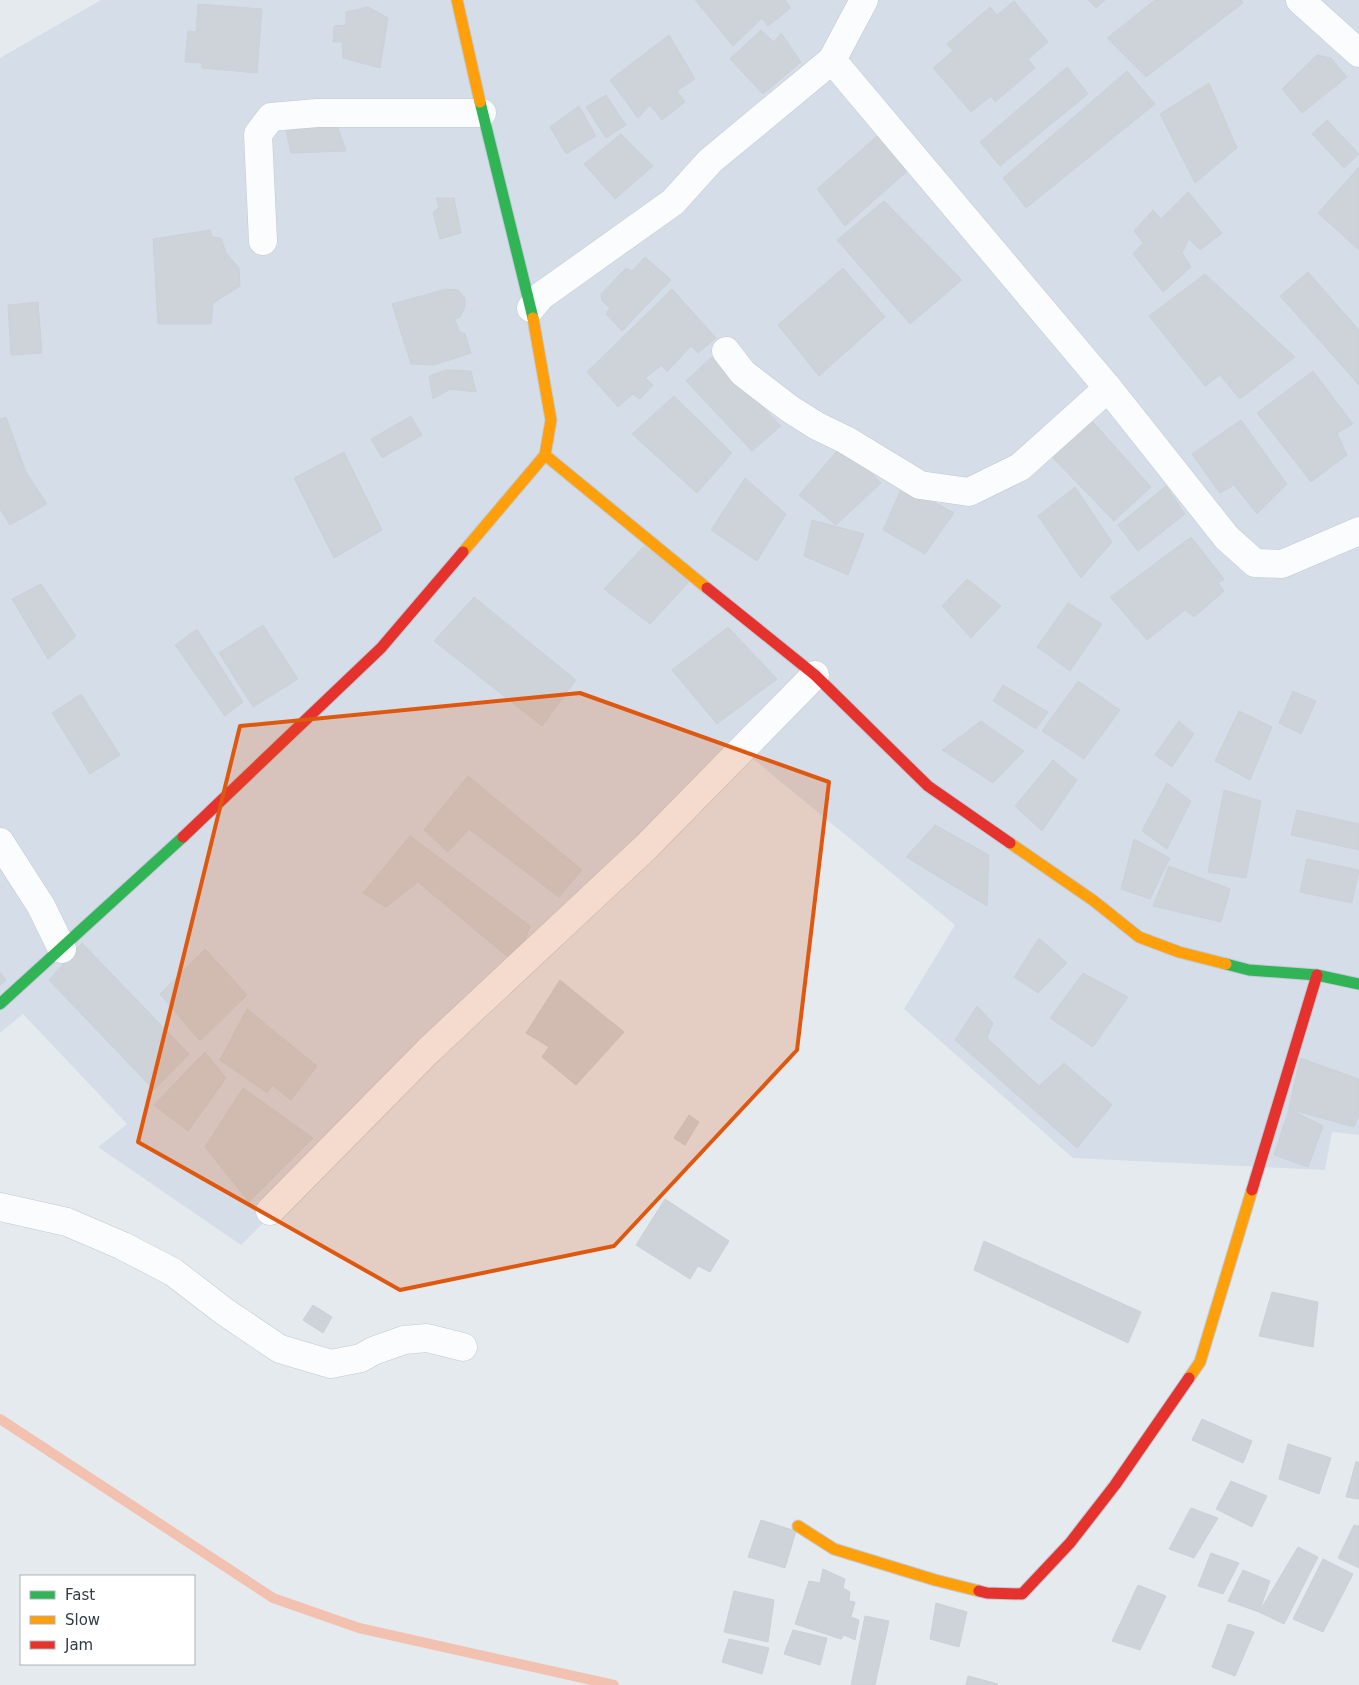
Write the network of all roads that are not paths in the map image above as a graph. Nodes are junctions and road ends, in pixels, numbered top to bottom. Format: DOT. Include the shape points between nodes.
graph roads {
  1 [pos="457,0"];
  2 [pos="864,0"];
  3 [pos="1300,0"];
  4 [pos="1359,53"];
  5 [pos="832,60"];
  6 [pos="482,113"];
  7 [pos="263,241"];
  8 [pos="531,308"];
  9 [pos="726,351"];
  10 [pos="1108,388"];
  11 [pos="545,455"];
  12 [pos="1359,531"];
  13 [pos="815,675"];
  14 [pos="0,842"];
  15 [pos="62,949"];
  16 [pos="1317,975"];
  17 [pos="1359,984"];
  18 [pos="0,1004"];
  19 [pos="0,1207"];
  20 [pos="270,1212"];
  21 [pos="463,1347"];
  22 [pos="798,1526"];
  1 -- 6 [label="street"];
  2 -- 5 [label="street"];
  3 -- 4 [label="street"];
  5 -- 8 [label="street" via="710,161 673,202 541,296"];
  5 -- 10 [label="street"];
  6 -- 7 [label="street" via="317,113 271,117 258,134"];
  6 -- 8 [label="street"];
  8 -- 11 [label="street" via="551,420"];
  9 -- 10 [label="street" via="743,373 817,426 920,485 969,492 1020,467"];
  10 -- 12 [label="street" via="1227,538 1255,563 1282,564"];
  11 -- 13 [label="street"];
  11 -- 15 [label="street" via="380,648 224,800"];
  13 -- 16 [label="street" via="928,786 1048,868 1139,937 1179,952 1249,970"];
  13 -- 20 [label="street" via="646,847 429,1050"];
  14 -- 15 [label="street" via="41,906"];
  15 -- 18 [label="street"];
  16 -- 17 [label="street"];
  16 -- 22 [label="street" via="1200,1362 1115,1485 1064,1549 1022,1594 987,1593 935,1580 834,1549"];
  19 -- 21 [label="street" via="67,1222 123,1246 173,1272 280,1349 331,1364 361,1358 404,1340 427,1338"];
}
